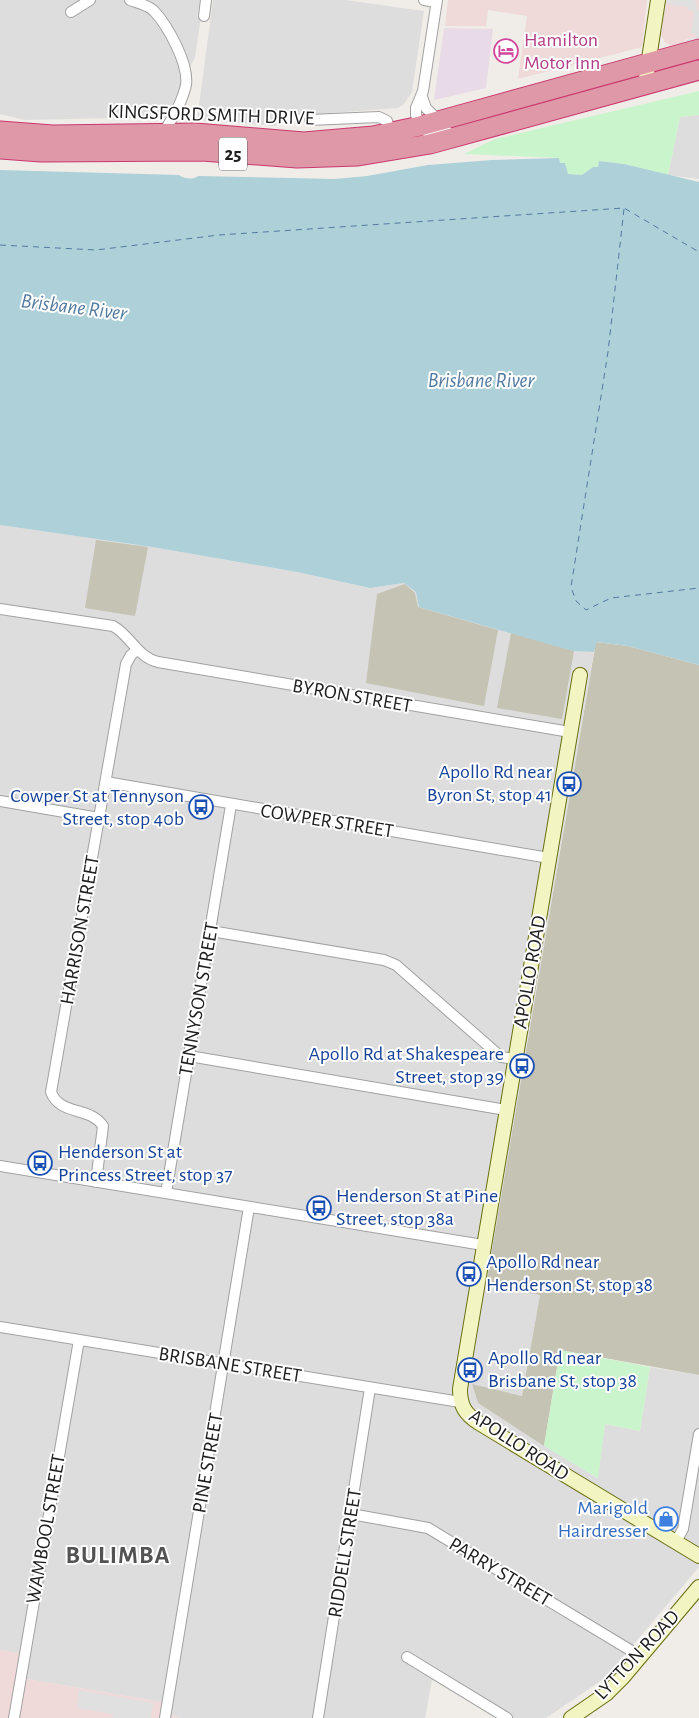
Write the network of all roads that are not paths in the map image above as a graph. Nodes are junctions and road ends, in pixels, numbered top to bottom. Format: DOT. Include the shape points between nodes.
graph roads {
  1 [pos="90,0"];
  2 [pos="130,0"];
  3 [pos="206,0"];
  4 [pos="424,0"];
  5 [pos="658,0"];
  6 [pos="437,1"];
  7 [pos="71,12"];
  8 [pos="204,16"];
  9 [pos="699,49"];
  10 [pos="648,64"];
  11 [pos="699,70"];
  12 [pos="645,85"];
  13 [pos="422,97"];
  14 [pos="176,115"];
  15 [pos="310,120"];
  16 [pos="439,121"];
  17 [pos="420,126"];
  18 [pos="0,131"];
  19 [pos="163,133"];
  20 [pos="184,133"];
  21 [pos="390,134"];
  22 [pos="464,135"];
  23 [pos="0,149"];
  24 [pos="0,609"];
  25 [pos="137,650"];
  26 [pos="580,675"];
  27 [pos="570,732"];
  28 [pos="106,782"];
  29 [pos="0,800"];
  30 [pos="231,805"];
  31 [pos="99,818"];
  32 [pos="549,858"];
  33 [pos="211,931"];
  34 [pos="189,1056"];
  35 [pos="515,1060"];
  36 [pos="506,1110"];
  37 [pos="0,1166"];
  38 [pos="96,1182"];
  39 [pos="166,1193"];
  40 [pos="249,1207"];
  41 [pos="483,1246"];
  42 [pos="0,1327"];
  43 [pos="78,1340"];
  44 [pos="224,1364"];
  45 [pos="370,1388"];
  46 [pos="460,1402"];
  47 [pos="699,1434"];
  48 [pos="351,1514"];
  49 [pos="676,1543"];
  50 [pos="699,1556"];
  51 [pos="699,1587"];
  52 [pos="640,1656"];
  53 [pos="407,1657"];
  54 [pos="14,1718"];
  55 [pos="165,1718"];
  56 [pos="318,1718"];
  57 [pos="507,1718"];
  58 [pos="571,1718"];
  1 -- 7 [label="street"];
  2 -- 14 [label="street" via="154,12 182,58 186,83"];
  3 -- 8 [label="street"];
  4 -- 6 [label="street"];
  5 -- 10 [label="street"];
  6 -- 13 [label="street"];
  9 -- 10 [label="highway, KINGSFORD SMITH DRIVE / 25"];
  10 -- 12 [label="street"];
  10 -- 16 [label="highway, KINGSFORD SMITH DRIVE / 25"];
  11 -- 12 [label="highway, KINGSFORD SMITH DRIVE / 25"];
  12 -- 22 [label="highway, KINGSFORD SMITH DRIVE / 25"];
  13 -- 16 [label="street" via="426,108"];
  13 -- 17 [label="street" via="416,108"];
  14 -- 19 [label="street"];
  14 -- 20 [label="street"];
  15 -- 21 [label="street, KINGSFORD SMITH DRIVE" via="379,116 386,122"];
  16 -- 17 [label="highway, KINGSFORD SMITH DRIVE / 25"];
  17 -- 21 [label="highway, KINGSFORD SMITH DRIVE / 25"];
  17 -- 22 [label="street" via="431,133 445,130"];
  18 -- 19 [label="highway, KINGSFORD SMITH DRIVE / 25" via="53,135"];
  19 -- 20 [label="highway, KINGSFORD SMITH DRIVE / 25"];
  20 -- 21 [label="highway, KINGSFORD SMITH DRIVE / 25" via="304,142"];
  22 -- 23 [label="highway, KINGSFORD SMITH DRIVE / 25" via="402,150 318,159 202,151 41,152"];
  24 -- 25 [label="street, BYRON STREET" via="113,626"];
  25 -- 27 [label="street, BYRON STREET" via="145,658 158,662"];
  25 -- 28 [label="street, HARRISON STREET" via="126,664"];
  26 -- 27 [label="street, APOLLO ROAD"];
  27 -- 32 [label="street, APOLLO ROAD"];
  28 -- 30 [label="street, COWPER STREET"];
  28 -- 31 [label="street, HARRISON STREET"];
  29 -- 31 [label="street"];
  30 -- 32 [label="street, COWPER STREET"];
  30 -- 33 [label="street, TENNYSON STREET"];
  31 -- 38 [label="street, HARRISON STREET" via="51,1092 60,1106 96,1117 103,1126"];
  32 -- 35 [label="street, APOLLO ROAD"];
  33 -- 34 [label="street, TENNYSON STREET"];
  33 -- 35 [label="street" via="384,960 396,965 501,1057"];
  34 -- 36 [label="street"];
  34 -- 39 [label="street, TENNYSON STREET"];
  35 -- 36 [label="street, APOLLO ROAD"];
  36 -- 41 [label="street, APOLLO ROAD"];
  37 -- 38 [label="street"];
  38 -- 39 [label="street"];
  39 -- 40 [label="street"];
  40 -- 41 [label="street"];
  40 -- 44 [label="street, PINE STREET"];
  41 -- 46 [label="street, APOLLO ROAD"];
  42 -- 43 [label="street, BRISBANE STREET"];
  43 -- 44 [label="street, BRISBANE STREET"];
  43 -- 54 [label="street, WAMBOOL STREET"];
  44 -- 45 [label="street, BRISBANE STREET"];
  44 -- 55 [label="street, PINE STREET"];
  45 -- 46 [label="street, BRISBANE STREET"];
  45 -- 48 [label="street, RIDDELL STREET"];
  46 -- 49 [label="street, APOLLO ROAD" via="470,1417 479,1423"];
  47 -- 49 [label="street" via="682,1529"];
  48 -- 52 [label="street, PARRY STREET" via="428,1528"];
  48 -- 56 [label="street, RIDDELL STREET"];
  49 -- 50 [label="street, APOLLO ROAD"];
  51 -- 52 [label="street, LYTTON ROAD"];
  52 -- 58 [label="street, LYTTON ROAD" via="606,1694"];
  53 -- 57 [label="street"];
}
